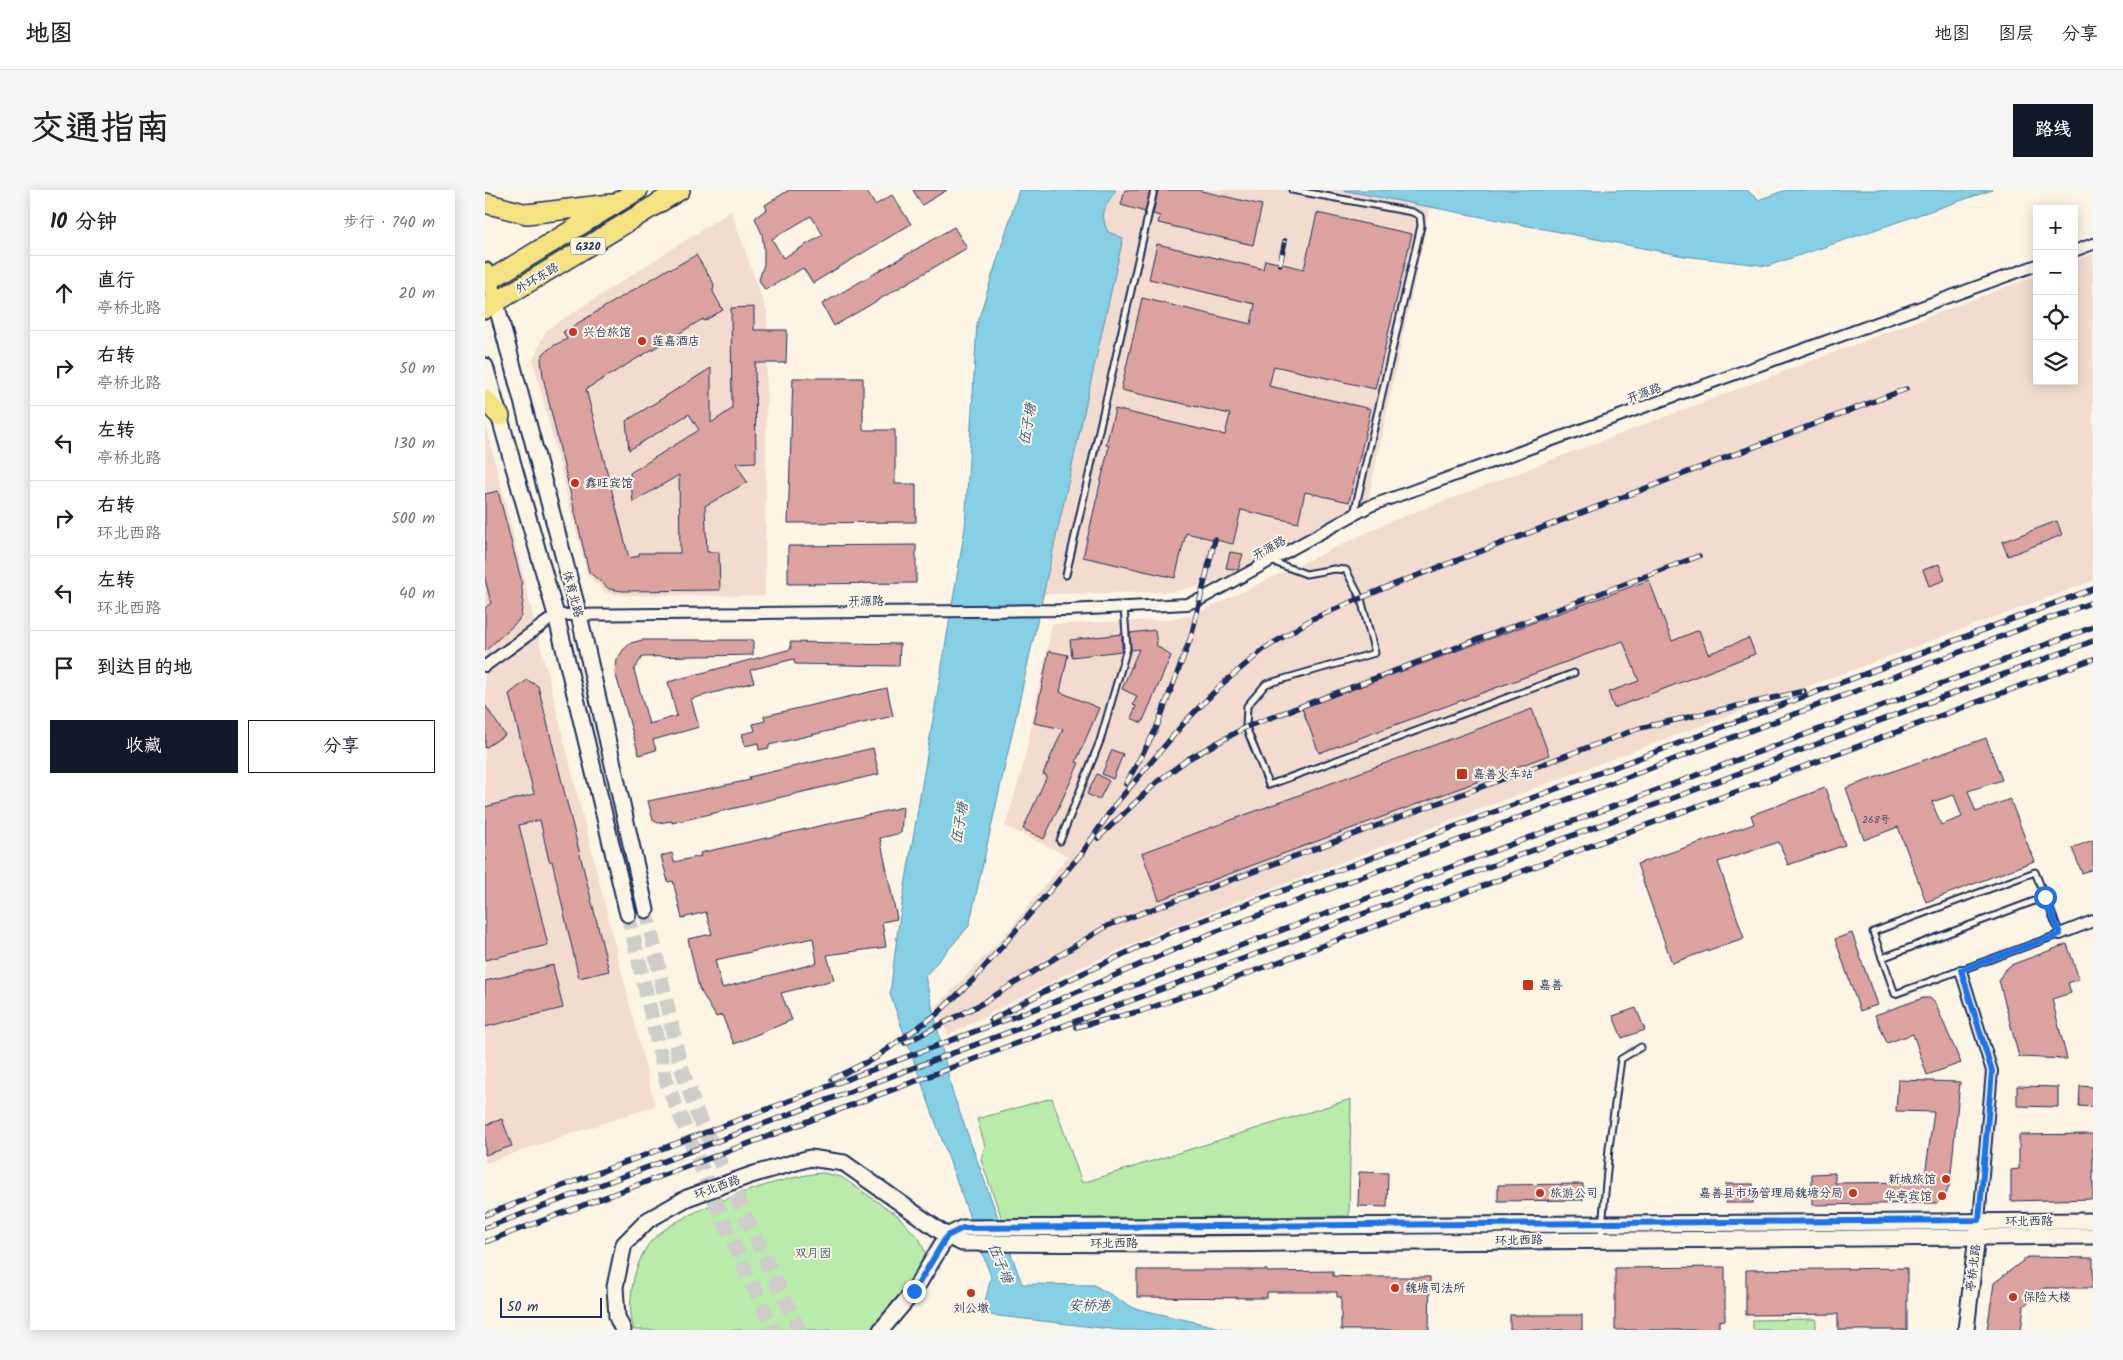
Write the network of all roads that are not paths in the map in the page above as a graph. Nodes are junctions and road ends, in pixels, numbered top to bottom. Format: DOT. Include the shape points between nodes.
graph roads {
  1 [pos="638,190"];
  2 [pos="680,190"];
  3 [pos="1154,190"];
  4 [pos="1292,190"];
  5 [pos="485,203"];
  6 [pos="616,204"];
  7 [pos="2093,244"];
  8 [pos="2077,250"];
  9 [pos="2033,266"];
  10 [pos="486,279"];
  11 [pos="490,306"];
  12 [pos="485,366"];
  13 [pos="485,400"];
  14 [pos="500,416"];
  15 [pos="1354,514"];
  16 [pos="1271,561"];
  17 [pos="1066,575"];
  18 [pos="1123,607"];
  19 [pos="557,615"];
  20 [pos="579,615"];
  21 [pos="485,666"];
  22 [pos="1574,673"];
  23 [pos="1059,841"];
  24 [pos="2045,897"];
  25 [pos="646,910"];
  26 [pos="628,914"];
  27 [pos="2093,921"];
  28 [pos="2060,934"];
  29 [pos="1882,958"];
  30 [pos="1961,970"];
  31 [pos="1641,1047"];
  32 [pos="1979,1220"];
  33 [pos="2093,1221"];
  34 [pos="1601,1223"];
  35 [pos="963,1235"];
  36 [pos="947,1236"];
  37 [pos="2093,1236"];
  38 [pos="1977,1237"];
  39 [pos="1601,1239"];
  40 [pos="623,1330"];
  41 [pos="881,1330"];
  42 [pos="1966,1330"];
  1 -- 6 [label="highway, 外环东路"];
  2 -- 11 [label="highway, 外环东路 / G320"];
  3 -- 17 [label="lane"];
  4 -- 15 [label="lane" via="1420,216 1421,226"];
  5 -- 6 [label="highway" via="527,214"];
  6 -- 10 [label="highway, 外环东路"];
  7 -- 8 [label="street"];
  9 -- 15 [label="street, 开源路"];
  10 -- 11 [label="main road, 体育北路"];
  11 -- 20 [label="street, 体育北路"];
  12 -- 14 [label="street, 体育北路"];
  13 -- 14 [label="highway"];
  14 -- 19 [label="street, 体育北路"];
  15 -- 16 [label="street, 开源路"];
  16 -- 18 [label="street, 开源路" via="1187,604"];
  16 -- 22 [label="lane" via="1305,574 1346,570 1361,599 1375,653 1266,684 1247,706 1245,727 1269,785"];
  18 -- 20 [label="street, 开源路" via="914,613"];
  18 -- 23 [label="lane" via="1127,648 1120,674 1099,741"];
  19 -- 20 [label="street, 开源路"];
  19 -- 21 [label="street"];
  19 -- 26 [label="street, 体育北路"];
  20 -- 25 [label="street, 体育北路"];
  24 -- 28 [label="lane"];
  24 -- 29 [label="lane"];
  24 -- 29 [label="lane" via="2035,872 1882,928 1873,932"];
  27 -- 28 [label="street"];
  28 -- 30 [label="lane"];
  29 -- 30 [label="lane" via="1895,994"];
  30 -- 32 [label="street, 亭桥北路" via="1992,1071"];
  31 -- 34 [label="lane" via="1621,1059"];
  32 -- 33 [label="street, 环北西路"];
  32 -- 34 [label="street, 环北西路"];
  32 -- 38 [label="street, 亭桥北路"];
  34 -- 35 [label="street, 环北西路" via="1017,1227"];
  34 -- 39 [label="lane"];
  35 -- 36 [label="street, 环北西路"];
  35 -- 39 [label="street, 环北西路" via="1019,1243"];
  36 -- 40 [label="street, 环北西路" via="844,1163 810,1158 768,1170 687,1198 649,1220 624,1244 615,1287 617,1317"];
  36 -- 41 [label="street" via="914,1291"];
  37 -- 38 [label="street, 环北西路"];
  38 -- 39 [label="street, 环北西路"];
  38 -- 42 [label="street, 亭桥北路"];
}
